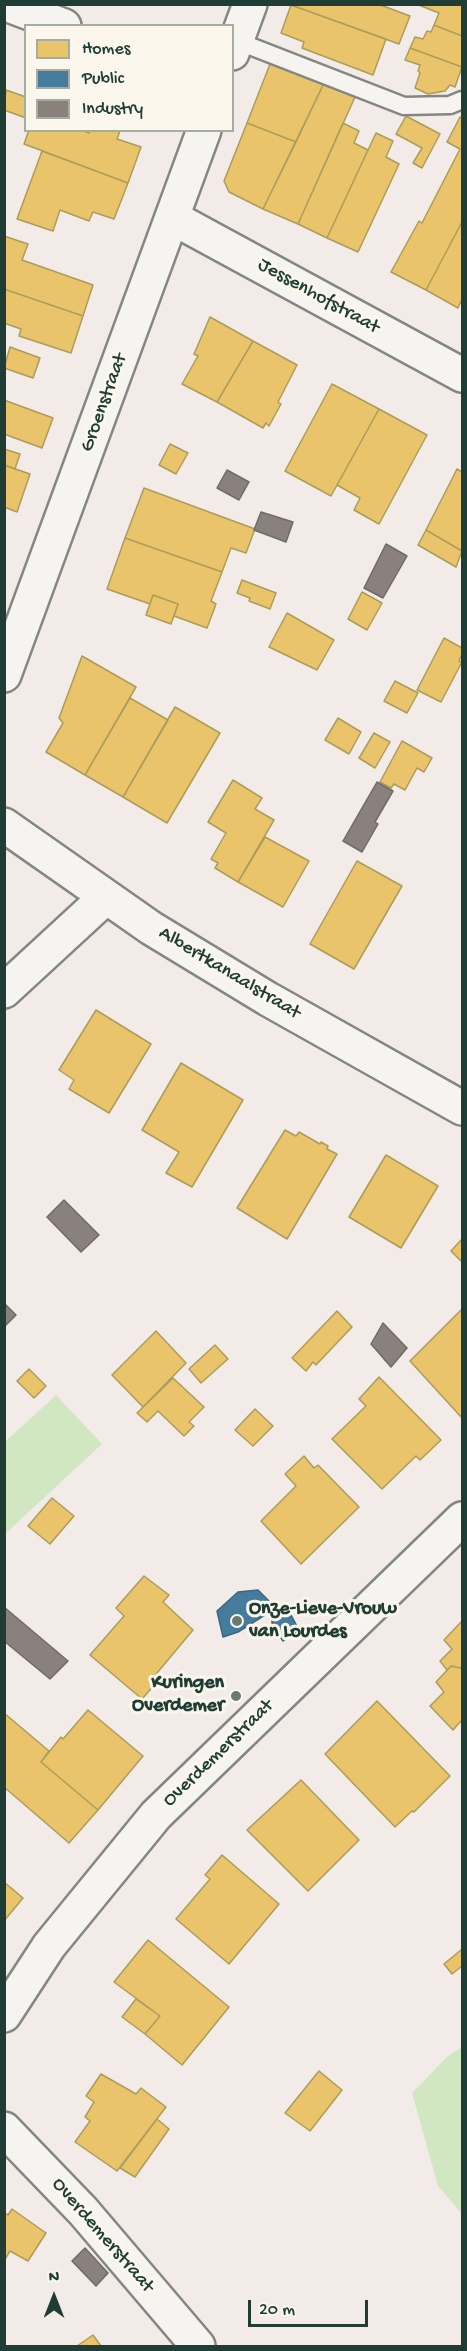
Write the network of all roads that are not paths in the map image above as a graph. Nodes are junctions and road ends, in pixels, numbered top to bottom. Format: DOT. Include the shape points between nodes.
graph roads {
  1 [pos="6,4"];
  2 [pos="250,4"];
  3 [pos="59,24"];
  4 [pos="235,47"];
  5 [pos="462,100"];
  6 [pos="203,132"];
  7 [pos="173,218"];
  8 [pos="462,375"];
  9 [pos="4,675"];
  10 [pos="4,825"];
  11 [pos="106,897"];
  12 [pos="4,992"];
  13 [pos="462,1108"];
  14 [pos="462,1519"];
  15 [pos="4,2015"];
  16 [pos="4,2129"];
  17 [pos="198,2346"];
  1 -- 3 [label="street"];
  2 -- 4 [label="street"];
  4 -- 5 [label="lane" via="404,106 450,105"];
  6 -- 7 [label="street, Groenstraat"];
  7 -- 8 [label="street, Jessenhofstraat"];
  7 -- 9 [label="street, Groenstraat"];
  10 -- 11 [label="street, Albertkanaalstraat"];
  11 -- 12 [label="street"];
  11 -- 13 [label="street, Albertkanaalstraat" via="268,999"];
  14 -- 15 [label="street, Overdemerstraat" via="156,1815 49,1946"];
  16 -- 17 [label="street, Overdemerstraat" via="83,2211"];
}
